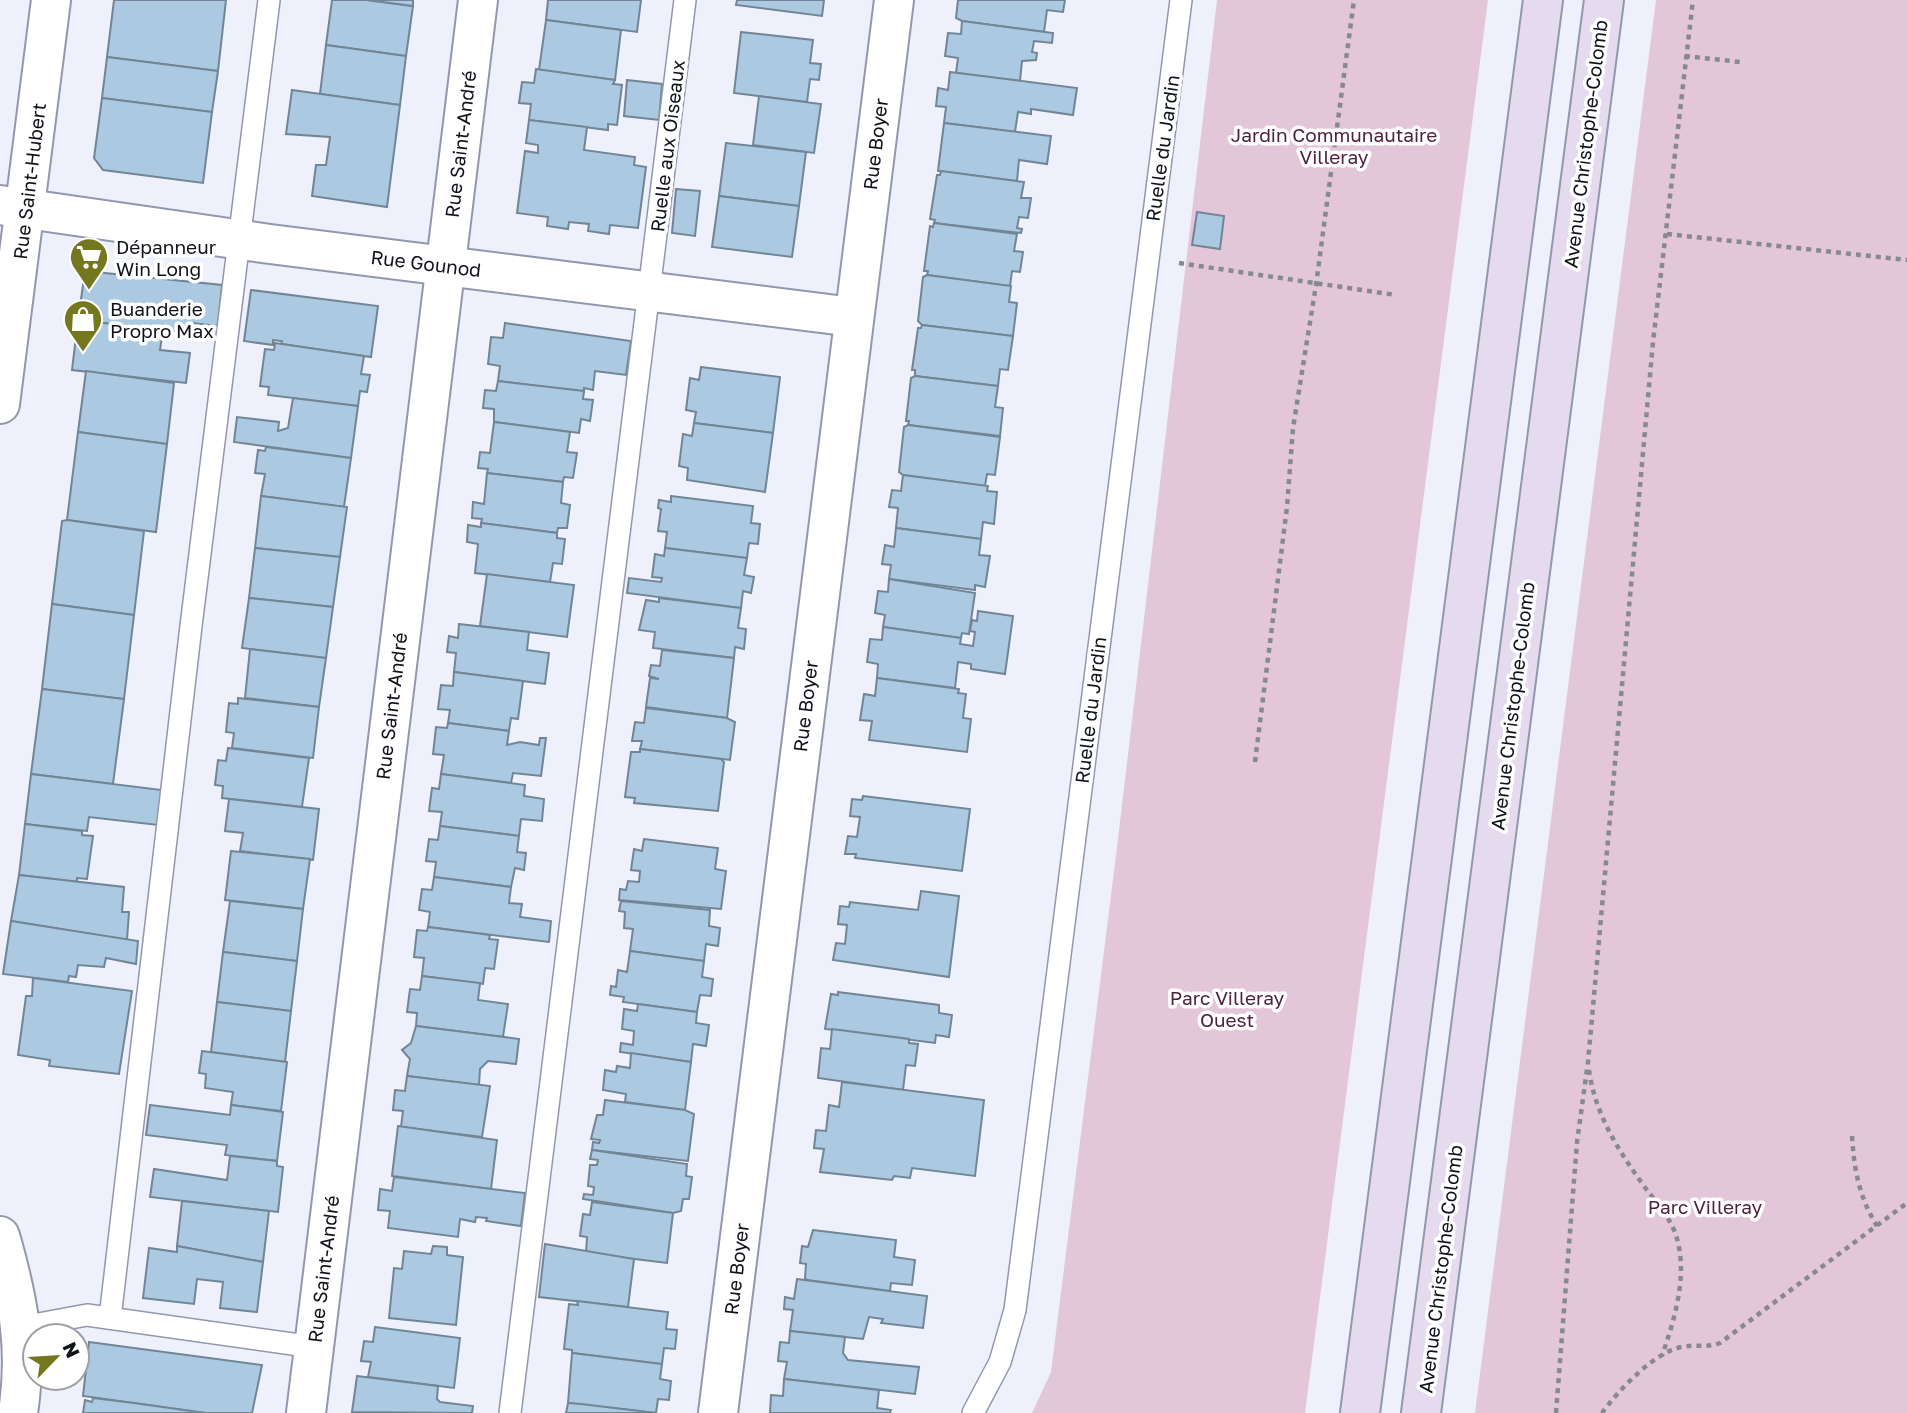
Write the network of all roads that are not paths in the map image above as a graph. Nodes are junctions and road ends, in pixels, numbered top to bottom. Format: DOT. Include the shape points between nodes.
graph roads {
  1 [pos="51,0"];
  2 [pos="269,0"];
  3 [pos="478,0"];
  4 [pos="685,0"];
  5 [pos="894,0"];
  6 [pos="1181,0"];
  7 [pos="1543,0"];
  8 [pos="1604,0"];
  9 [pos="13,206"];
  10 [pos="241,239"];
  11 [pos="444,265"];
  12 [pos="649,291"];
  13 [pos="853,317"];
  14 [pos="0,404"];
  15 [pos="0,1236"];
  16 [pos="110,1318"];
  17 [pos="49,1322"];
  18 [pos="21,1323"];
  19 [pos="314,1347"];
  20 [pos="21,1385"];
  21 [pos="18,1413"];
  22 [pos="306,1413"];
  23 [pos="510,1413"];
  24 [pos="718,1413"];
  25 [pos="973,1413"];
  26 [pos="1360,1413"];
  27 [pos="1421,1413"];
  1 -- 9 [label="street, Rue Saint-Hubert"];
  2 -- 10 [label="lane"];
  3 -- 11 [label="street, Rue Saint-André"];
  4 -- 12 [label="lane, Ruelle aux Oiseaux"];
  5 -- 13 [label="street, Rue Boyer"];
  6 -- 25 [label="lane, Ruelle du Jardin" via="1015,1310 1000,1362"];
  7 -- 26 [label="main road"];
  8 -- 27 [label="main road, Avenue Christophe-Colomb"];
  9 -- 10 [label="street, Rue Gounod"];
  9 -- 14 [label="street, Rue Saint-Hubert"];
  10 -- 11 [label="street, Rue Gounod"];
  10 -- 16 [label="lane"];
  11 -- 12 [label="street, Rue Gounod"];
  11 -- 19 [label="street, Rue Saint-André"];
  12 -- 13 [label="street, Rue Gounod"];
  12 -- 23 [label="lane, Ruelle aux Oiseaux"];
  13 -- 24 [label="street, Rue Boyer"];
  15 -- 18 [label="street"];
  16 -- 17 [label="lane" via="87,1315"];
  16 -- 19 [label="lane"];
  19 -- 22 [label="street, Rue Saint-André"];
  20 -- 21 [label="street"];
}
